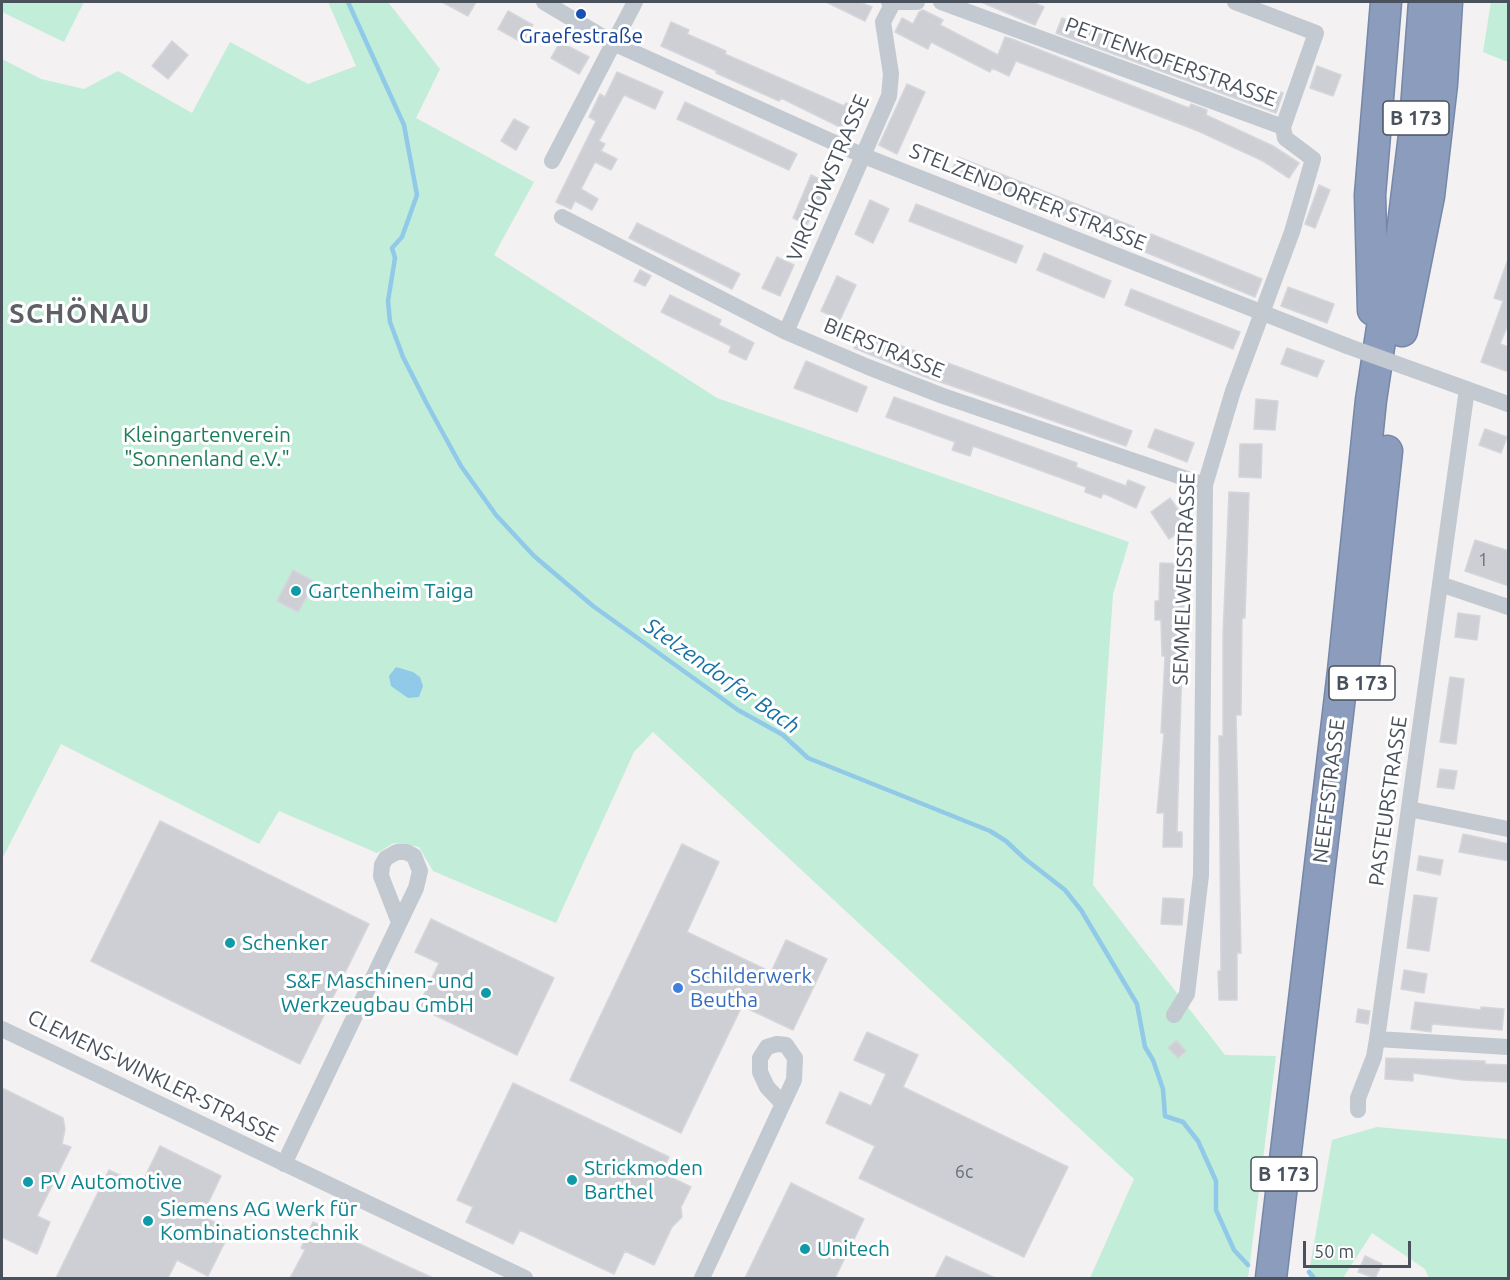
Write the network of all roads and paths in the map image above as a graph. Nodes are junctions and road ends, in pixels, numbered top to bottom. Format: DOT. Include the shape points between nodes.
graph roads {
  1 [pos="544,2"];
  2 [pos="635,2"];
  3 [pos="891,2"];
  4 [pos="917,2"];
  5 [pos="941,2"];
  6 [pos="1235,2"];
  7 [pos="1386,2"];
  8 [pos="1405,2"];
  9 [pos="1424,2"];
  10 [pos="1447,2"];
  11 [pos="613,43"];
  12 [pos="1283,127"];
  13 [pos="864,156"];
  14 [pos="552,161"];
  15 [pos="562,217"];
  16 [pos="1262,315"];
  17 [pos="786,332"];
  18 [pos="1384,340"];
  19 [pos="1467,389"];
  20 [pos="1509,404"];
  21 [pos="1204,485"];
  22 [pos="1440,584"];
  23 [pos="1509,607"];
  24 [pos="1409,809"];
  25 [pos="1509,829"];
  26 [pos="399,922"];
  27 [pos="1174,1015"];
  28 [pos="2,1029"];
  29 [pos="1377,1039"];
  30 [pos="1509,1047"];
  31 [pos="783,1104"];
  32 [pos="1358,1110"];
  33 [pos="284,1164"];
  34 [pos="525,1278"];
  35 [pos="702,1278"];
  36 [pos="1271,1278"];
  37 [pos="1291,1278"];
  1 -- 11 [label="street, STELZENDORFER STRASSE"];
  2 -- 11 [label="street"];
  3 -- 4 [label="street"];
  3 -- 13 [label="street, VIRCHOWSTRASSE" via="883,22 891,74 889,96"];
  5 -- 12 [label="street, PETTENKOFERSTRASSE"];
  6 -- 12 [label="street" via="1316,33"];
  7 -- 18 [label="highway" via="1370,195"];
  8 -- 18 [label="highway"];
  9 -- 18 [label="highway, NEEFESTRASSE / B 173" via="1421,69 1402,233"];
  10 -- 18 [label="highway" via="1429,196"];
  11 -- 13 [label="street, STELZENDORFER STRASSE"];
  11 -- 14 [label="street"];
  12 -- 16 [label="street, SEMMELWEISSTRASSE" via="1285,138 1313,159"];
  13 -- 16 [label="street, STELZENDORFER STRASSE"];
  13 -- 17 [label="street, VIRCHOWSTRASSE"];
  15 -- 17 [label="street, BIERSTRASSE"];
  16 -- 19 [label="street, STELZENDORFER STRASSE, bridge"];
  16 -- 21 [label="street, SEMMELWEISSTRASSE"];
  17 -- 21 [label="street, BIERSTRASSE" via="943,396"];
  18 -- 36 [label="highway, NEEFESTRASSE / B 173"];
  18 -- 37 [label="highway, NEEFESTRASSE / B 173" via="1362,685"];
  19 -- 20 [label="street, STELZENDORFER STRASSE"];
  19 -- 22 [label="street, PASTEURSTRASSE"];
  21 -- 27 [label="street, SEMMELWEISSTRASSE" via="1201,875 1187,994"];
  22 -- 23 [label="street"];
  22 -- 24 [label="street, PASTEURSTRASSE"];
  24 -- 25 [label="street"];
  24 -- 29 [label="street, PASTEURSTRASSE"];
  26 -- 33 [label="street, CLEMENS-WINKLER-STRASSE"];
  28 -- 33 [label="street, CLEMENS-WINKLER-STRASSE"];
  29 -- 30 [label="street"];
  29 -- 32 [label="street, PASTEURSTRASSE" via="1358,1098"];
  31 -- 35 [label="street"];
  33 -- 34 [label="street, CLEMENS-WINKLER-STRASSE"];
}
